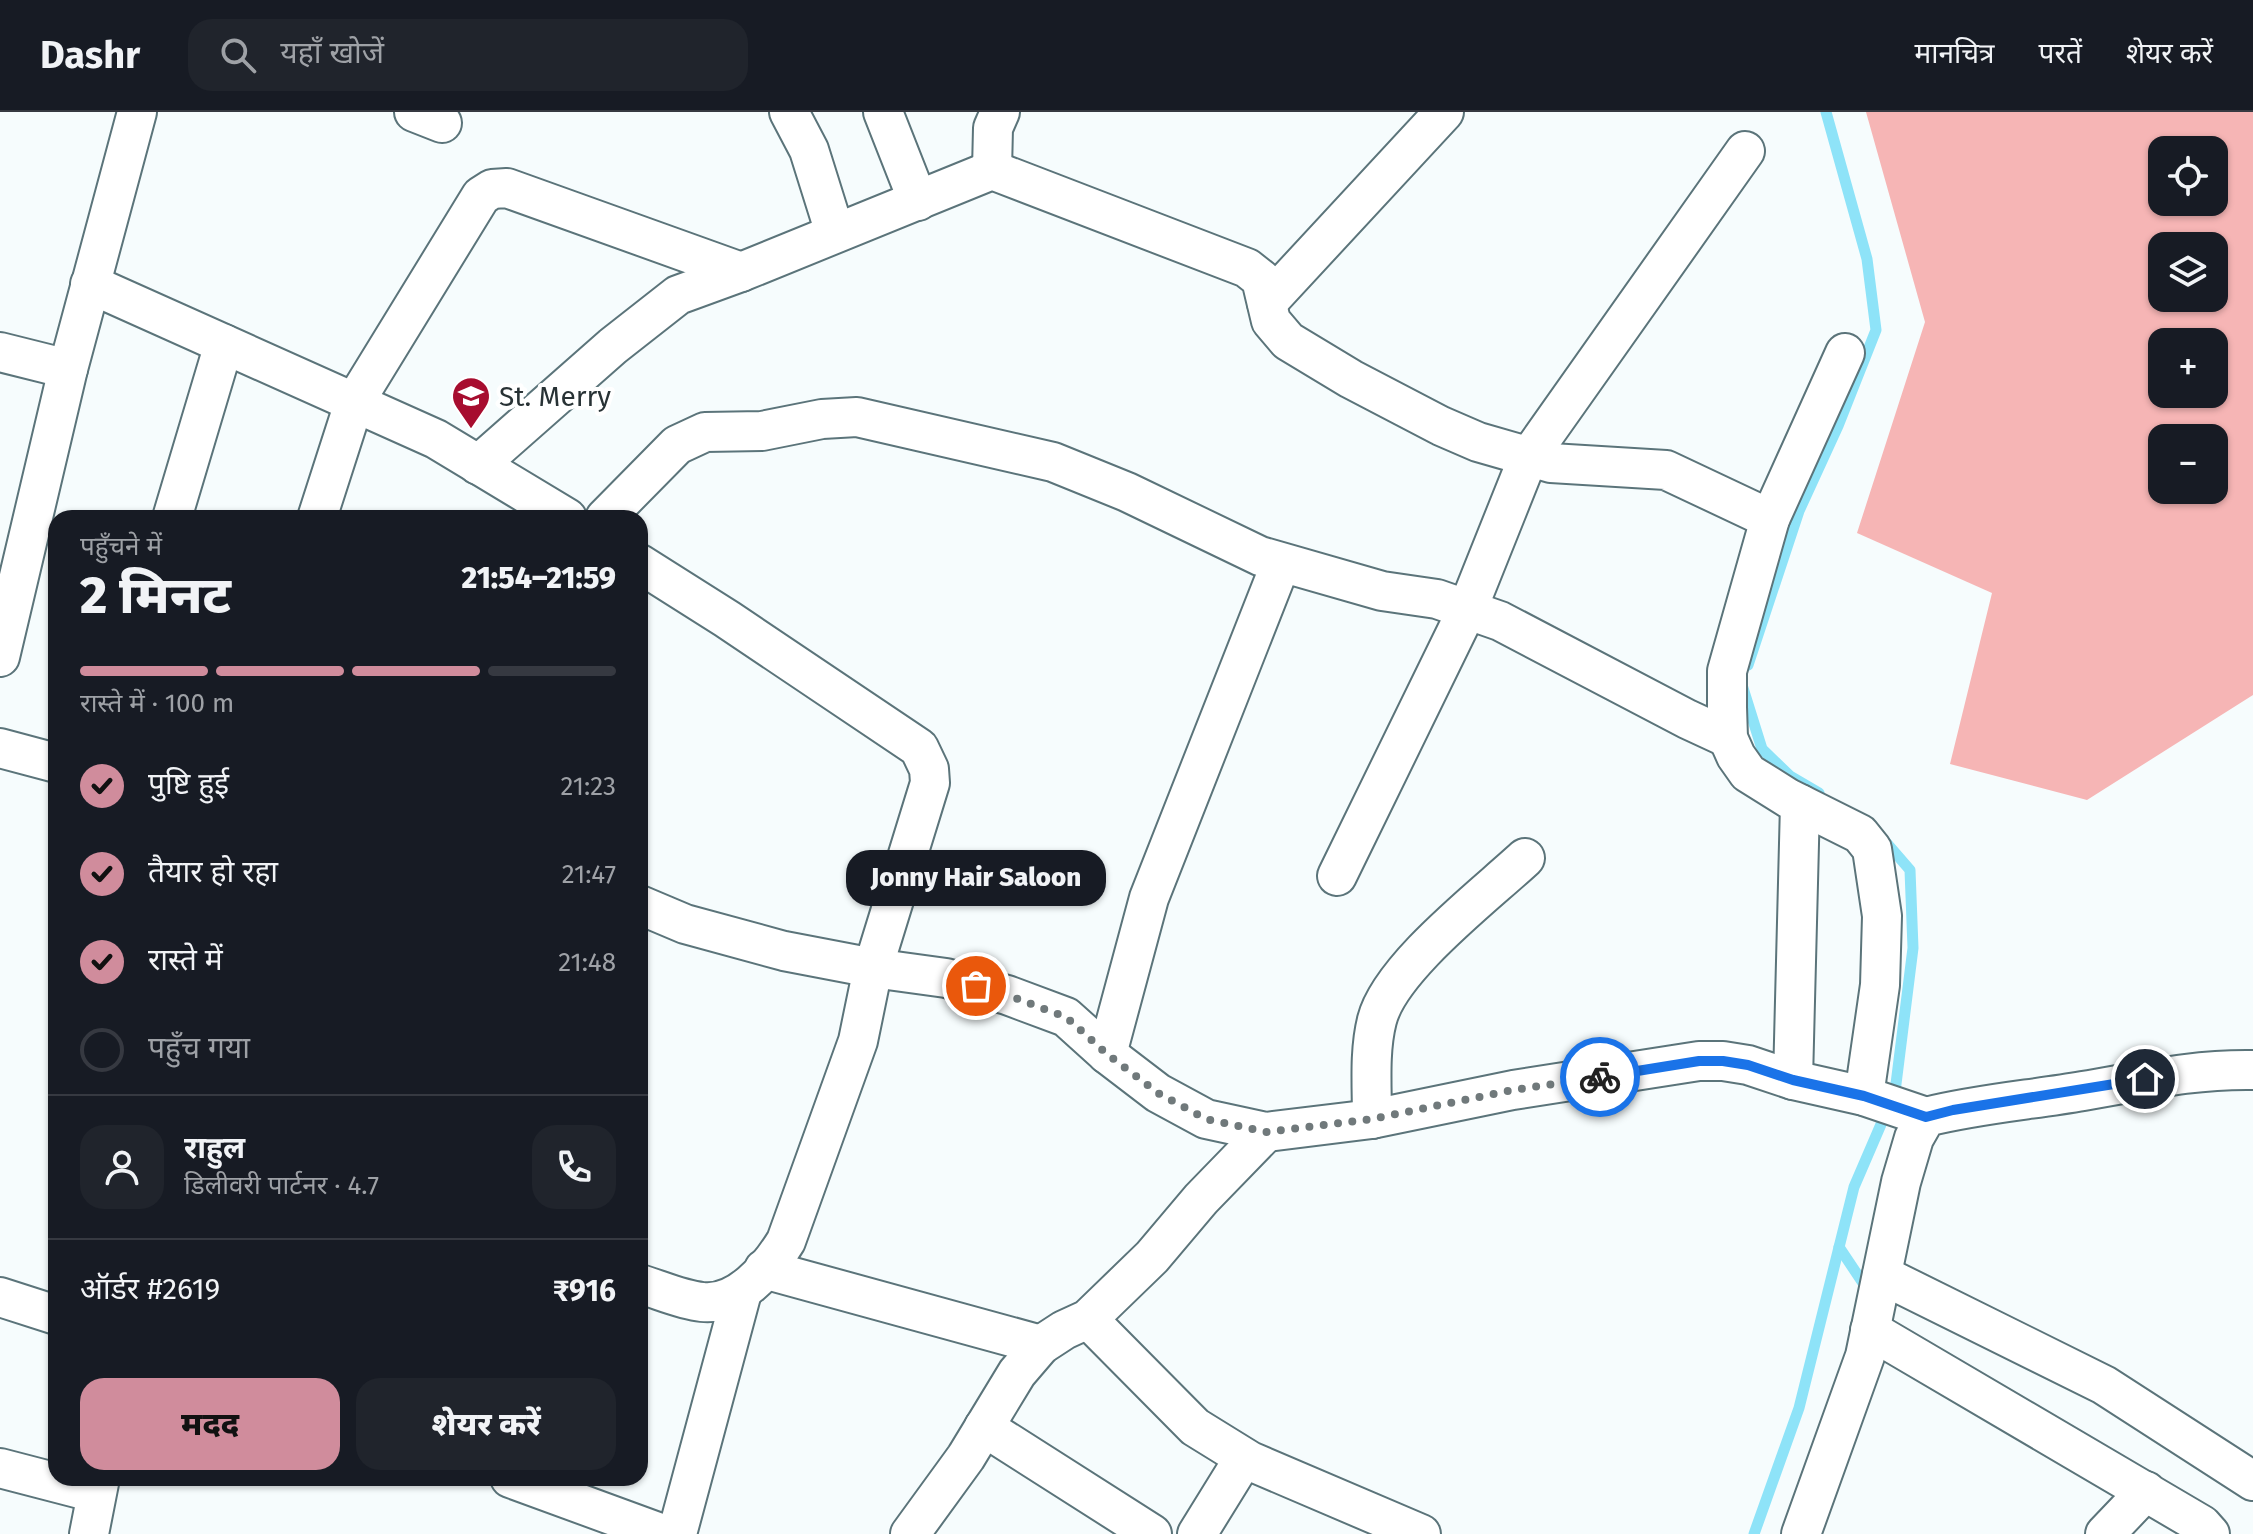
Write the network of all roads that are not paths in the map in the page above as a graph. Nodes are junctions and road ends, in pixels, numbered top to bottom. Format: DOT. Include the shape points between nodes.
graph roads {
  1 [pos="137,112"];
  2 [pos="883,112"];
  3 [pos="1000,112"];
  4 [pos="1444,112"];
  5 [pos="789,113"];
  6 [pos="1745,151"];
  7 [pos="992,170"];
  8 [pos="918,201"];
  9 [pos="835,233"];
  10 [pos="741,272"];
  11 [pos="90,284"];
  12 [pos="1267,303"];
  13 [pos="224,344"];
  14 [pos="0,352"];
  15 [pos="1845,353"];
  16 [pos="68,369"];
  17 [pos="354,403"];
  18 [pos="1528,458"];
  19 [pos="478,465"];
  20 [pos="174,510"];
  21 [pos="320,510"];
  22 [pos="554,510"];
  23 [pos="613,510"];
  24 [pos="1770,519"];
  25 [pos="1281,563"];
  26 [pos="648,569"];
  27 [pos="1468,608"];
  28 [pos="0,657"];
  29 [pos="1727,671"];
  30 [pos="1687,719"];
  31 [pos="1728,738"];
  32 [pos="0,748"];
  33 [pos="48,761"];
  34 [pos="1800,804"];
  35 [pos="1525,858"];
  36 [pos="1337,876"];
  37 [pos="648,908"];
  38 [pos="873,968"];
  39 [pos="1107,1054"];
  40 [pos="2253,1070"];
  41 [pos="1793,1080"];
  42 [pos="1864,1096"];
  43 [pos="1926,1117"];
  44 [pos="1372,1119"];
  45 [pos="1266,1132"];
  46 [pos="1882,1275"];
  47 [pos="753,1280"];
  48 [pos="648,1286"];
  49 [pos="0,1297"];
  50 [pos="48,1312"];
  51 [pos="1088,1319"];
  52 [pos="1870,1330"];
  53 [pos="1041,1345"];
  54 [pos="984,1427"];
  55 [pos="1244,1458"];
  56 [pos="0,1468"];
  57 [pos="48,1476"];
  58 [pos="2253,1481"];
  59 [pos="98,1486"];
  60 [pos="532,1486"];
  61 [pos="2146,1491"];
  62 [pos="917,1532"];
  63 [pos="89,1534"];
  64 [pos="663,1534"];
  65 [pos="677,1534"];
  66 [pos="1152,1534"];
  67 [pos="1197,1534"];
  68 [pos="1421,1534"];
  69 [pos="1801,1534"];
  70 [pos="2105,1534"];
  71 [pos="2210,1534"];
  1 -- 11 [label="street"];
  2 -- 8 [label="street"];
  3 -- 7 [label="street" via="993,128"];
  4 -- 12 [label="street"];
  5 -- 9 [label="street" via="809,150"];
  6 -- 18 [label="street"];
  7 -- 8 [label="street"];
  7 -- 12 [label="street" via="1247,268 1261,279"];
  8 -- 9 [label="street"];
  9 -- 10 [label="street"];
  10 -- 17 [label="street" via="507,188 492,189 481,196"];
  10 -- 19 [label="street" via="678,295"];
  11 -- 13 [label="street"];
  11 -- 16 [label="street"];
  12 -- 18 [label="street" via="1271,321 1288,341 1351,379 1457,434"];
  13 -- 17 [label="street"];
  13 -- 20 [label="street"];
  14 -- 16 [label="street"];
  15 -- 24 [label="street"];
  16 -- 28 [label="street"];
  17 -- 19 [label="street" via="436,439"];
  17 -- 21 [label="street"];
  18 -- 24 [label="street" via="1666,470"];
  18 -- 27 [label="street"];
  19 -- 22 [label="street"];
  23 -- 25 [label="street" via="677,445 705,432 762,431 857,417 1053,462"];
  24 -- 29 [label="street"];
  25 -- 27 [label="street"];
  25 -- 39 [label="street" via="1149,898"];
  26 -- 38 [label="street" via="919,748 925,758 927,798"];
  27 -- 30 [label="street"];
  27 -- 36 [label="street"];
  29 -- 30 [label="street"];
  29 -- 31 [label="street"];
  30 -- 31 [label="street"];
  31 -- 34 [label="street" via="1748,773"];
  32 -- 33 [label="street"];
  34 -- 41 [label="street"];
  34 -- 42 [label="street" via="1860,834 1872,849 1882,916 1880,985"];
  35 -- 44 [label="street" via="1410,964 1392,988 1377,1018"];
  37 -- 38 [label="street" via="784,951"];
  38 -- 39 [label="street" via="946,978 1007,995 1066,1017"];
  38 -- 47 [label="street" via="858,1041 786,1241"];
  39 -- 45 [label="street" via="1158,1093 1206,1119"];
  40 -- 43 [label="street" via="2176,1073"];
  41 -- 42 [label="street"];
  41 -- 44 [label="street" via="1748,1065 1699,1061"];
  42 -- 43 [label="street"];
  43 -- 46 [label="street" via="1901,1182"];
  44 -- 45 [label="street"];
  45 -- 51 [label="street"];
  46 -- 52 [label="street"];
  46 -- 58 [label="street" via="2104,1385"];
  47 -- 48 [label="street" via="722,1301 702,1302"];
  47 -- 53 [label="street"];
  47 -- 65 [label="street"];
  49 -- 50 [label="street"];
  51 -- 53 [label="street"];
  51 -- 55 [label="street" via="1195,1427"];
  52 -- 61 [label="street"];
  52 -- 69 [label="street"];
  53 -- 54 [label="street"];
  54 -- 62 [label="street"];
  54 -- 66 [label="street"];
  55 -- 67 [label="street"];
  55 -- 68 [label="street"];
  56 -- 57 [label="street"];
  59 -- 63 [label="street"];
  60 -- 64 [label="street"];
  61 -- 70 [label="street"];
  61 -- 71 [label="street"];
}
